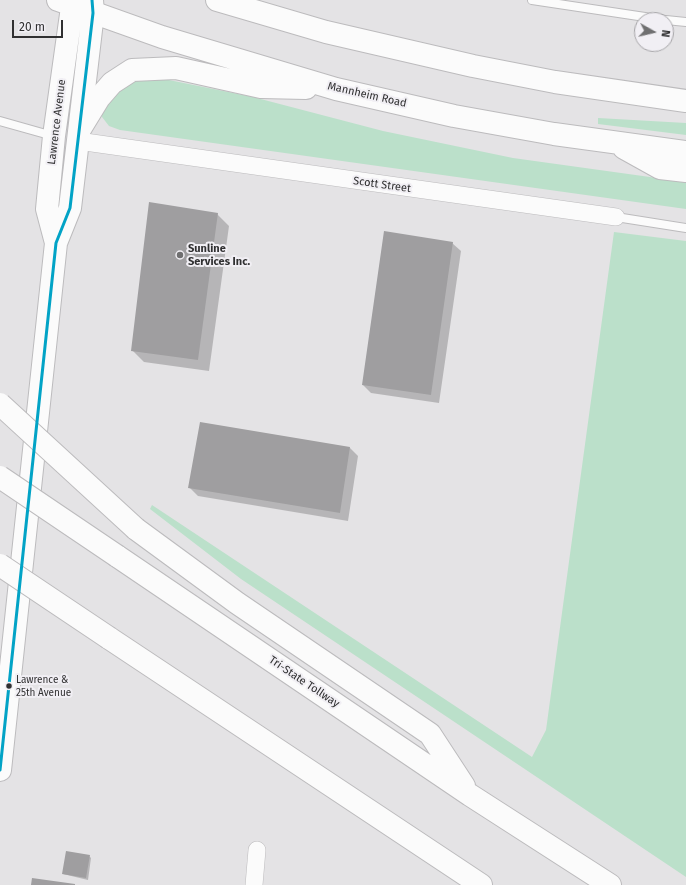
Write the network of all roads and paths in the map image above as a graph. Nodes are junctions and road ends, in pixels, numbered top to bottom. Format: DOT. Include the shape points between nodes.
graph roads {
  1 [pos="217,0"];
  2 [pos="532,0"];
  3 [pos="78,4"];
  4 [pos="634,15"];
  5 [pos="674,21"];
  6 [pos="686,22"];
  7 [pos="336,89"];
  8 [pos="686,101"];
  9 [pos="0,121"];
  10 [pos="79,135"];
  11 [pos="54,136"];
  12 [pos="614,143"];
  13 [pos="686,152"];
  14 [pos="686,171"];
  15 [pos="616,217"];
  16 [pos="686,228"];
  17 [pos="56,243"];
  18 [pos="0,404"];
  19 [pos="0,477"];
  20 [pos="0,565"];
  21 [pos="7,649"];
  22 [pos="0,770"];
  23 [pos="470,795"];
  24 [pos="258,850"];
  25 [pos="254,885"];
  26 [pos="481,885"];
  27 [pos="610,885"];
  1 -- 8 [label="main road" via="326,32 473,66 562,83"];
  2 -- 4 [label="lane"];
  3 -- 7 [label="main road, Mannheim Road" via="169,39"];
  3 -- 10 [label="main road, Lawrence Avenue"];
  3 -- 11 [label="main road, Lawrence Avenue"];
  5 -- 6 [label="lane"];
  7 -- 10 [label="main road" via="260,87 176,68 132,70 112,83 99,98"];
  7 -- 12 [label="main road, Mannheim Road" via="454,116"];
  9 -- 11 [label="lane"];
  10 -- 15 [label="street, Scott Street"];
  10 -- 17 [label="main road, Lawrence Avenue" via="70,208"];
  11 -- 17 [label="main road, Lawrence Avenue" via="47,209"];
  12 -- 13 [label="main road, Mannheim Road"];
  12 -- 14 [label="main road" via="660,168"];
  15 -- 16 [label="lane, Scott Street"];
  17 -- 21 [label="main road, Lawrence Avenue"];
  18 -- 23 [label="main road, bridge" via="136,529 237,603 430,734"];
  19 -- 23 [label="main road, Tri-State Tollway, bridge"];
  20 -- 26 [label="main road, bridge"];
  21 -- 22 [label="main road, Lawrence Avenue"];
  23 -- 27 [label="main road, Tri-State Tollway"];
  24 -- 25 [label="street"];
}
